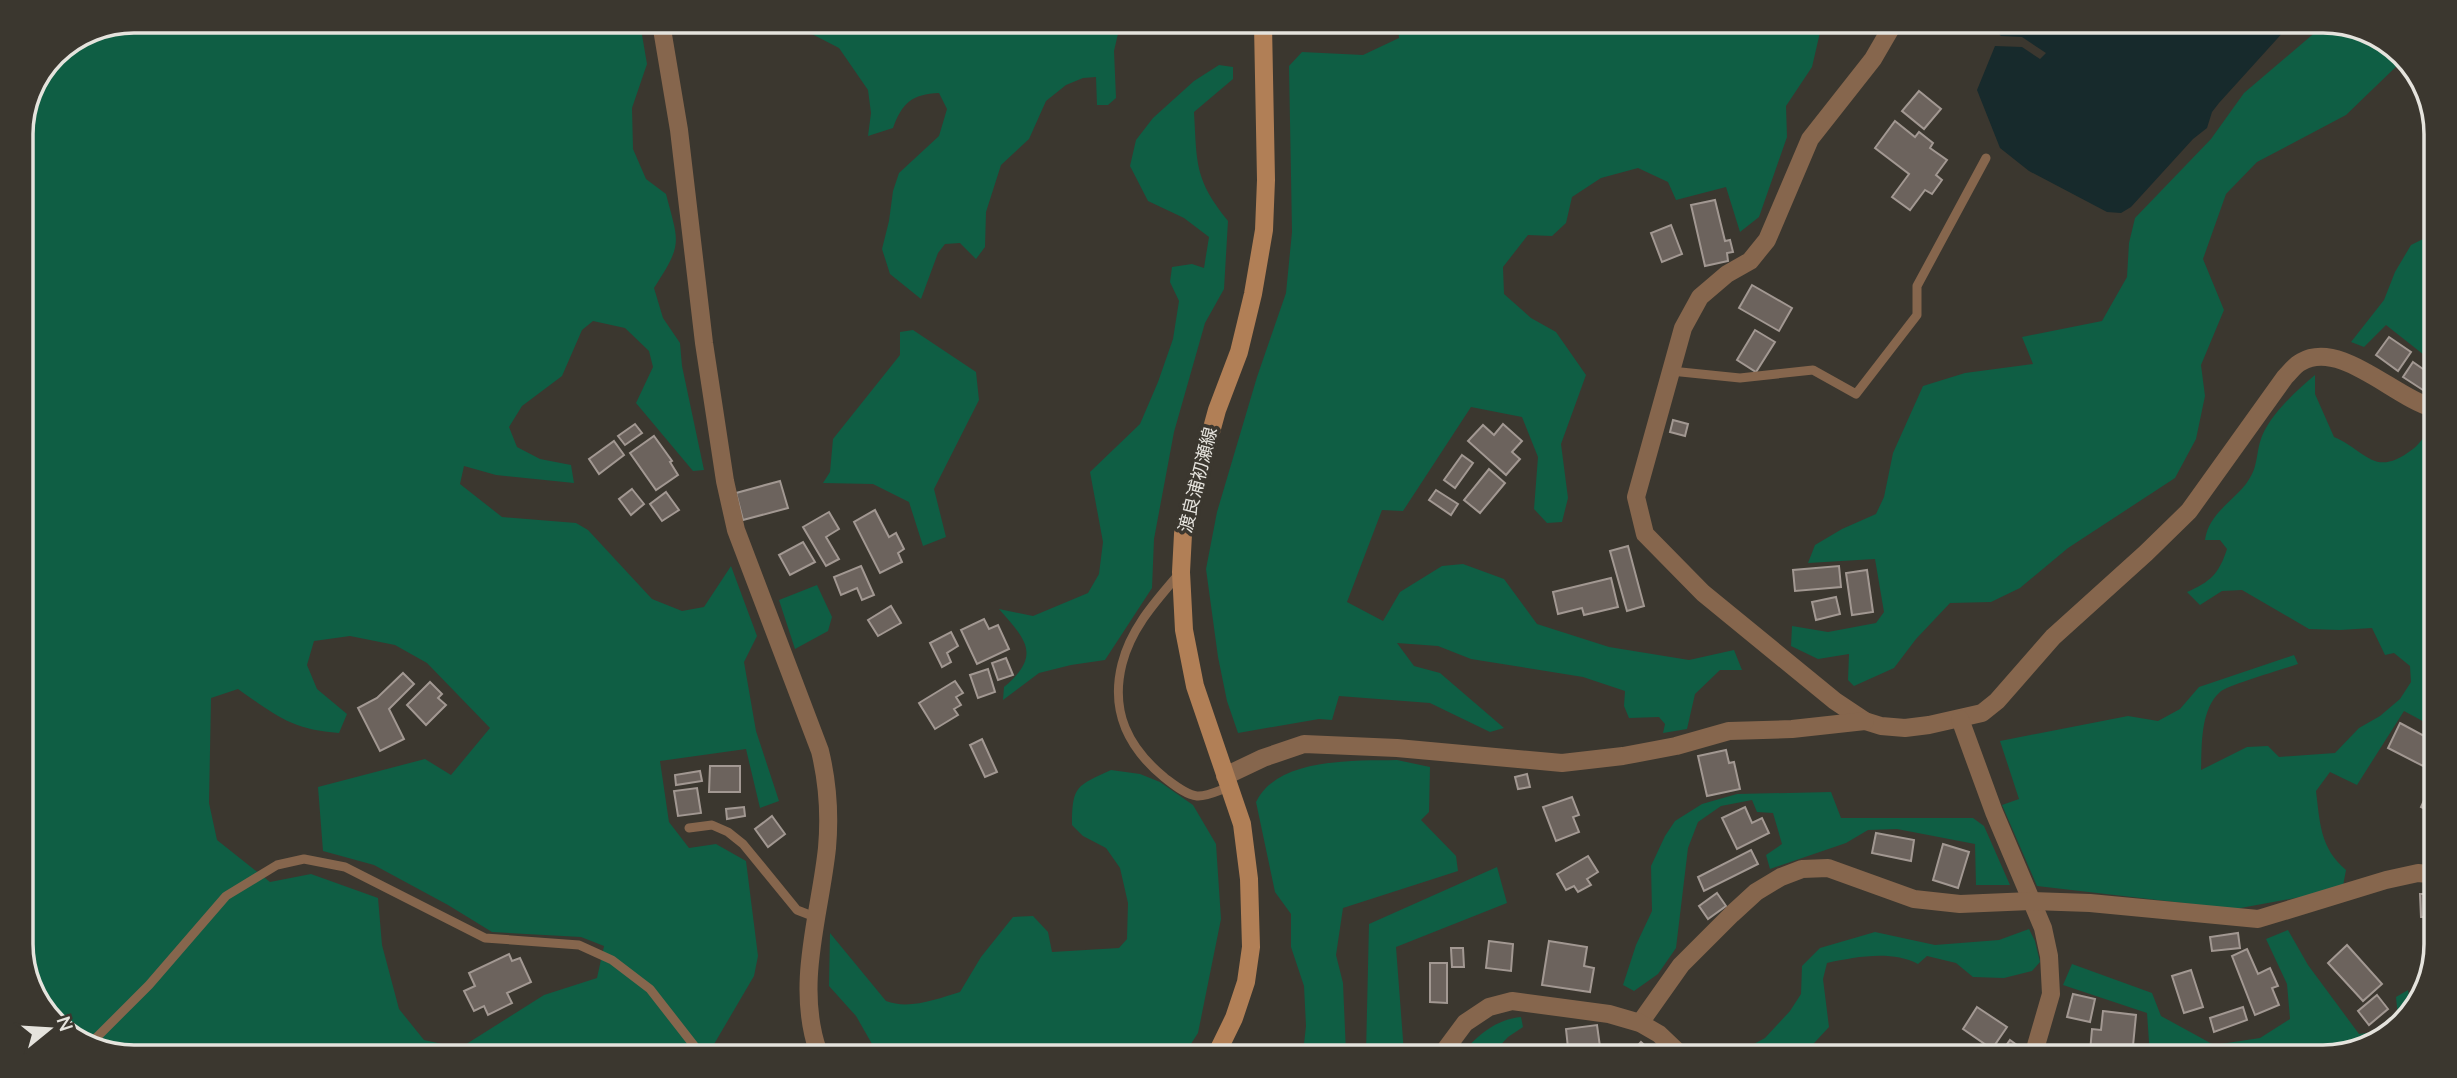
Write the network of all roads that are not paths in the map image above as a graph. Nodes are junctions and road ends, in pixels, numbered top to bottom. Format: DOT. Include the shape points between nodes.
graph roads {
  1 [pos="663,33"];
  2 [pos="1263,33"];
  3 [pos="1888,33"];
  4 [pos="1986,158"];
  5 [pos="1671,372"];
  6 [pos="2424,404"];
  7 [pos="1181,572"];
  8 [pos="1960,719"];
  9 [pos="1865,721"];
  10 [pos="1227,782"];
  11 [pos="689,828"];
  12 [pos="2424,874"];
  13 [pos="2031,901"];
  14 [pos="815,917"];
  15 [pos="1640,1023"];
  16 [pos="97,1037"];
  17 [pos="694,1045"];
  18 [pos="816,1045"];
  19 [pos="1221,1045"];
  20 [pos="1449,1045"];
  21 [pos="1670,1045"];
  22 [pos="2036,1045"];
  1 -- 14 [label="street" via="724,481 736,530 820,751 827,783 827,849"];
  2 -- 7 [label="main road, 渡良浦初瀬線" via="1264,230 1239,352 1217,410 1186,522"];
  3 -- 5 [label="street" via="1810,139 1767,240 1750,261 1700,297 1683,328"];
  4 -- 5 [label="lane" via="1917,286 1917,315 1856,394 1812,370 1740,377"];
  5 -- 9 [label="street" via="1636,497 1645,534 1703,593"];
  6 -- 8 [label="street" via="2332,357 2316,356 2301,362 2285,377 2189,511 2053,637 1997,701 1982,713"];
  7 -- 10 [label="main road, 渡良浦初瀬線" via="1184,630 1195,686"];
  7 -- 10 [label="lane" via="1140,620 1122,663 1118,692 1125,732 1145,761 1180,789 1197,796"];
  8 -- 9 [label="street" via="1905,728"];
  8 -- 13 [label="street"];
  9 -- 10 [label="street" via="1729,731 1676,746 1562,763 1304,744 1263,758"];
  10 -- 19 [label="main road, 渡良浦初瀬線" via="1242,824 1252,915 1246,982"];
  11 -- 14 [label="lane" via="712,825 728,832 797,910"];
  12 -- 13 [label="street" via="2386,880 2258,919"];
  13 -- 15 [label="street" via="1960,904 1914,899 1828,868 1802,869 1756,892 1740,907 1681,965"];
  13 -- 22 [label="street" via="2043,928 2051,994"];
  14 -- 18 [label="street" via="808,971"];
  15 -- 20 [label="street" via="1609,1014 1512,1001 1489,1007 1465,1023"];
  15 -- 21 [label="street"];
  16 -- 17 [label="lane" via="226,896 277,865 304,859 345,867 485,937 579,945 612,960 650,989"];
}
